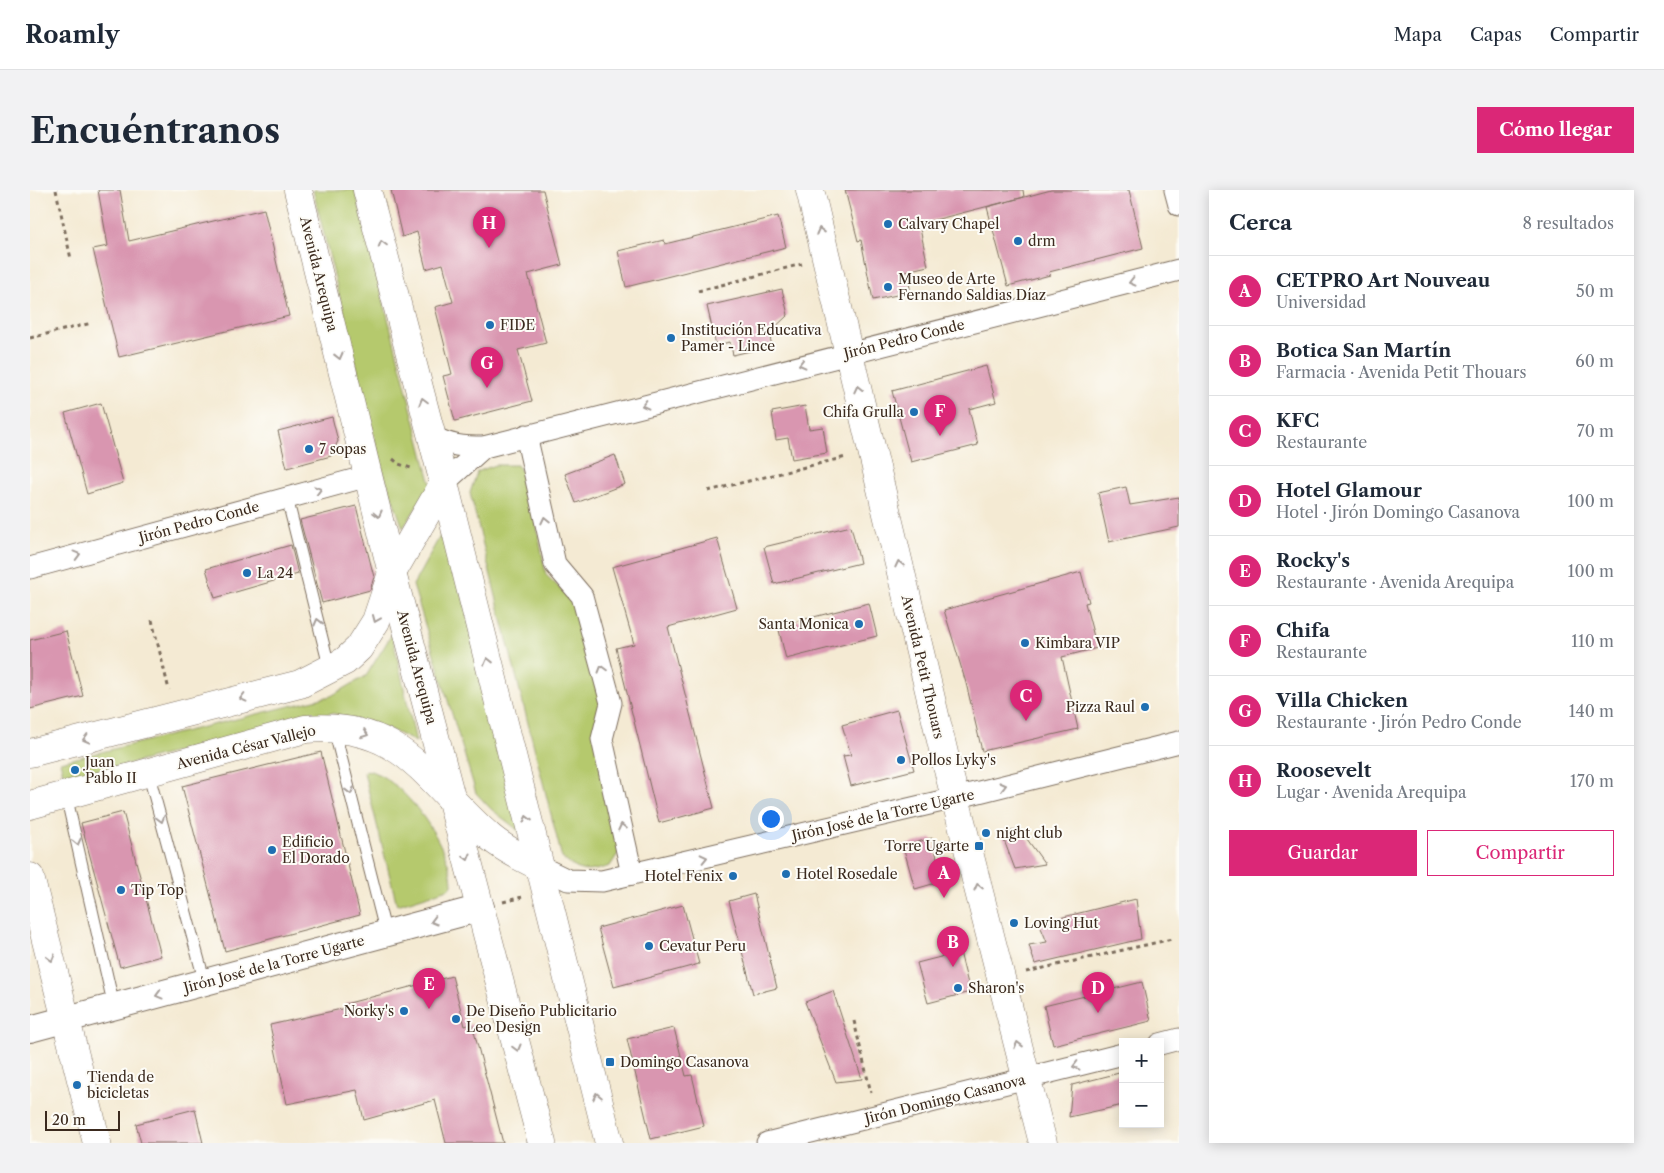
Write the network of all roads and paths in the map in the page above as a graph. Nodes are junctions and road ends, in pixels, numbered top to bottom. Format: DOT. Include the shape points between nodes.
graph roads {
  1 [pos="56,190"];
  2 [pos="298,190"];
  3 [pos="368,190"];
  4 [pos="810,190"];
  5 [pos="1175,190"];
  6 [pos="1179,206"];
  7 [pos="826,258"];
  8 [pos="71,259"];
  9 [pos="1179,270"];
  10 [pos="698,291"];
  11 [pos="92,323"];
  12 [pos="30,338"];
  13 [pos="849,352"];
  14 [pos="432,436"];
  15 [pos="526,436"];
  16 [pos="484,447"];
  17 [pos="872,451"];
  18 [pos="368,476"];
  19 [pos="444,483"];
  20 [pos="708,491"];
  21 [pos="287,498"];
  22 [pos="30,568"];
  23 [pos="392,573"];
  24 [pos="152,620"];
  25 [pos="330,670"];
  26 [pos="176,716"];
  27 [pos="334,727"];
  28 [pos="1179,742"];
  29 [pos="30,753"];
  30 [pos="148,772"];
  31 [pos="66,795"];
  32 [pos="451,798"];
  33 [pos="955,798"];
  34 [pos="30,805"];
  35 [pos="539,866"];
  36 [pos="632,874"];
  37 [pos="30,877"];
  38 [pos="586,882"];
  39 [pos="481,908"];
  40 [pos="553,920"];
  41 [pos="386,934"];
  42 [pos="1172,939"];
  43 [pos="1001,978"];
  44 [pos="205,983"];
  45 [pos="114,1007"];
  46 [pos="67,1020"];
  47 [pos="854,1020"];
  48 [pos="30,1029"];
  49 [pos="1179,1039"];
  50 [pos="1164,1043"];
  51 [pos="1119,1055"];
  52 [pos="1027,1078"];
  53 [pos="877,1116"];
  54 [pos="97,1143"];
  55 [pos="542,1143"];
  56 [pos="609,1143"];
  57 [pos="767,1143"];
  58 [pos="1043,1143"];
  1 -- 8 [label="path"];
  2 -- 18 [label="main road, Avenida Arequipa, one-way"];
  14 -- 3 [label="main road, one-way"];
  7 -- 4 [label="main road, Avenida Petit Thouars, one-way"];
  5 -- 6 [label="street"];
  7 -- 10 [label="path"];
  7 -- 13 [label="main road, Avenida Petit Thouars"];
  9 -- 13 [label="street, Jirón Pedro Conde, one-way"];
  11 -- 12 [label="path"];
  13 -- 15 [label="street, Jirón Pedro Conde, one-way"];
  17 -- 13 [label="main road, Avenida Petit Thouars, one-way"];
  14 -- 16 [label="street, Jirón Pedro Conde" via="460,447"];
  14 -- 19 [label="main road"];
  15 -- 16 [label="street, Jirón Pedro Conde"];
  36 -- 15 [label="street, one-way" via="602,739 612,703 582,596 555,564"];
  16 -- 19 [label="street, Jirón Pedro Conde"];
  17 -- 20 [label="path"];
  33 -- 17 [label="main road, Avenida Petit Thouars, one-way"];
  21 -- 18 [label="street, Jirón Pedro Conde, one-way"];
  18 -- 23 [label="main road, Avenida Arequipa, one-way"];
  19 -- 23 [label="main road"];
  35 -- 19 [label="main road, one-way"];
  22 -- 21 [label="street, Jirón Pedro Conde, one-way"];
  25 -- 21 [label="lane, one-way"];
  23 -- 25 [label="main road, one-way" via="376,621 359,648"];
  23 -- 32 [label="main road, Avenida Arequipa"];
  24 -- 26 [label="path"];
  25 -- 26 [label="main road, one-way" via="300,684"];
  26 -- 29 [label="main road, one-way"];
  27 -- 30 [label="main road, Avenida César Vallejo" via="305,729"];
  27 -- 32 [label="main road, Avenida César Vallejo, one-way" via="360,732 391,746 414,760"];
  27 -- 41 [label="lane, one-way"];
  33 -- 28 [label="street, Jirón José de la Torre Ugarte, one-way"];
  30 -- 31 [label="main road, Avenida César Vallejo"];
  30 -- 44 [label="lane, one-way"];
  31 -- 34 [label="main road, Avenida César Vallejo"];
  31 -- 45 [label="lane, one-way"];
  32 -- 35 [label="main road, Avenida César Vallejo" via="491,838"];
  32 -- 39 [label="main road, Avenida Arequipa, one-way"];
  36 -- 33 [label="street, Jirón José de la Torre Ugarte, one-way"];
  43 -- 33 [label="main road, Avenida Petit Thouars, one-way"];
  35 -- 38 [label="street, Jirón José de la Torre Ugarte" via="568,880"];
  35 -- 40 [label="main road"];
  36 -- 38 [label="street, Jirón José de la Torre Ugarte"];
  37 -- 46 [label="main road, one-way"];
  38 -- 40 [label="street, Jirón José de la Torre Ugarte" via="562,897"];
  39 -- 41 [label="street, Jirón José de la Torre Ugarte, one-way"];
  39 -- 55 [label="main road, Avenida Arequipa, one-way"];
  56 -- 40 [label="main road, one-way"];
  41 -- 44 [label="street, Jirón José de la Torre Ugarte"];
  42 -- 43 [label="path"];
  52 -- 43 [label="main road, Avenida Petit Thouars, one-way"];
  44 -- 45 [label="street, Jirón José de la Torre Ugarte, one-way"];
  45 -- 46 [label="street, Jirón José de la Torre Ugarte"];
  46 -- 48 [label="street, Jirón José de la Torre Ugarte"];
  46 -- 54 [label="main road"];
  47 -- 53 [label="path"];
  49 -- 50 [label="street"];
  51 -- 52 [label="street, Jirón Domingo Casanova, one-way"];
  52 -- 53 [label="street, Jirón Domingo Casanova"];
  52 -- 58 [label="main road, Avenida Petit Thouars"];
  53 -- 57 [label="street, Jirón Domingo Casanova"];
}
